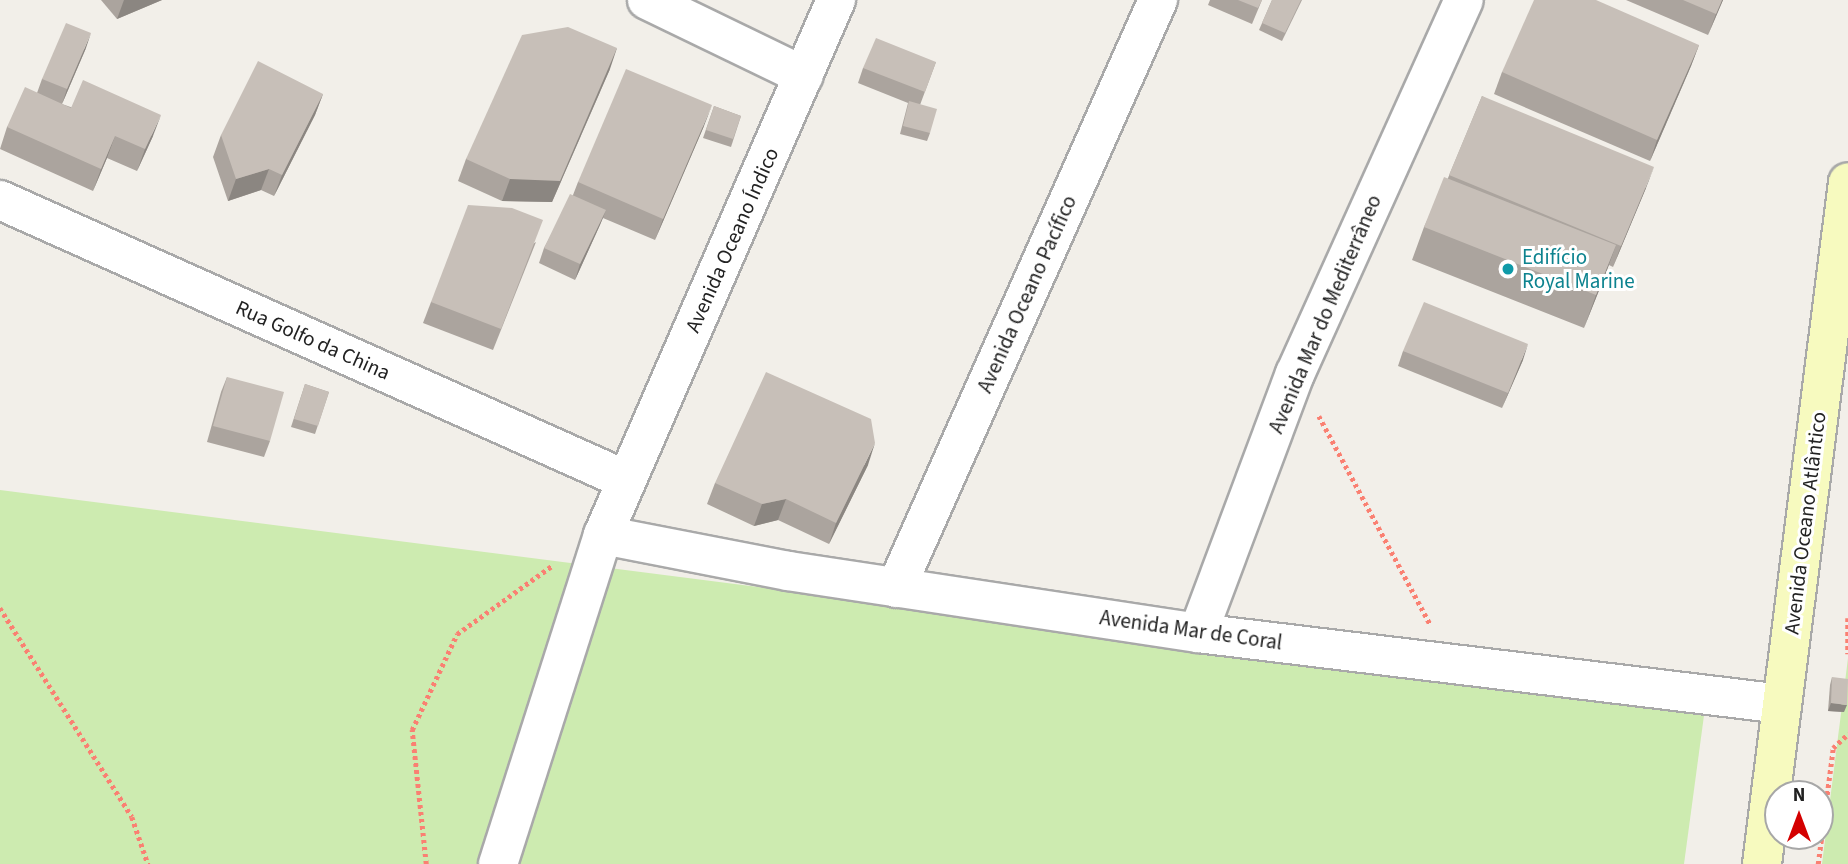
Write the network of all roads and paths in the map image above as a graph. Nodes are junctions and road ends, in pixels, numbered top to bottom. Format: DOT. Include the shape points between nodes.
graph roads {
  1 [pos="647,0"];
  2 [pos="836,0"];
  3 [pos="1158,0"];
  4 [pos="1464,0"];
  5 [pos="804,76"];
  6 [pos="1848,182"];
  7 [pos="0,200"];
  8 [pos="1295,374"];
  9 [pos="626,480"];
  10 [pos="603,535"];
  11 [pos="896,588"];
  12 [pos="0,608"];
  13 [pos="1848,618"];
  14 [pos="1198,633"];
  15 [pos="1848,654"];
  16 [pos="1449,663"];
  17 [pos="1782,704"];
  18 [pos="1848,734"];
  19 [pos="148,864"];
  20 [pos="426,864"];
  21 [pos="498,864"];
  22 [pos="1762,864"];
  23 [pos="1818,864"];
  1 -- 5 [label="street"];
  2 -- 5 [label="street, Avenida Oceano Índico"];
  3 -- 11 [label="street, Avenida Oceano Pacífico"];
  4 -- 8 [label="street, Avenida Mar do Mediterrâneo"];
  5 -- 9 [label="street, Avenida Oceano Índico"];
  6 -- 17 [label="main road, Avenida Oceano Atlântico"];
  7 -- 9 [label="street, Rua Golfo da China"];
  8 -- 14 [label="street, Avenida Mar do Mediterrâneo"];
  8 -- 16 [label="path" via="1377,516"];
  9 -- 10 [label="street, Avenida Oceano Índico"];
  10 -- 11 [label="street, Avenida Mar de Coral"];
  10 -- 20 [label="path" via="520,584 457,634 412,730"];
  10 -- 21 [label="street, Avenida Oceano Índico"];
  11 -- 14 [label="street, Avenida Mar de Coral"];
  12 -- 19 [label="path" via="132,817"];
  13 -- 15 [label="path"];
  14 -- 16 [label="street, Avenida Mar de Coral"];
  16 -- 17 [label="street, Avenida Mar de Coral"];
  17 -- 22 [label="main road, Avenida Oceano Atlântico"];
  18 -- 23 [label="path" via="1833,748"];
}
